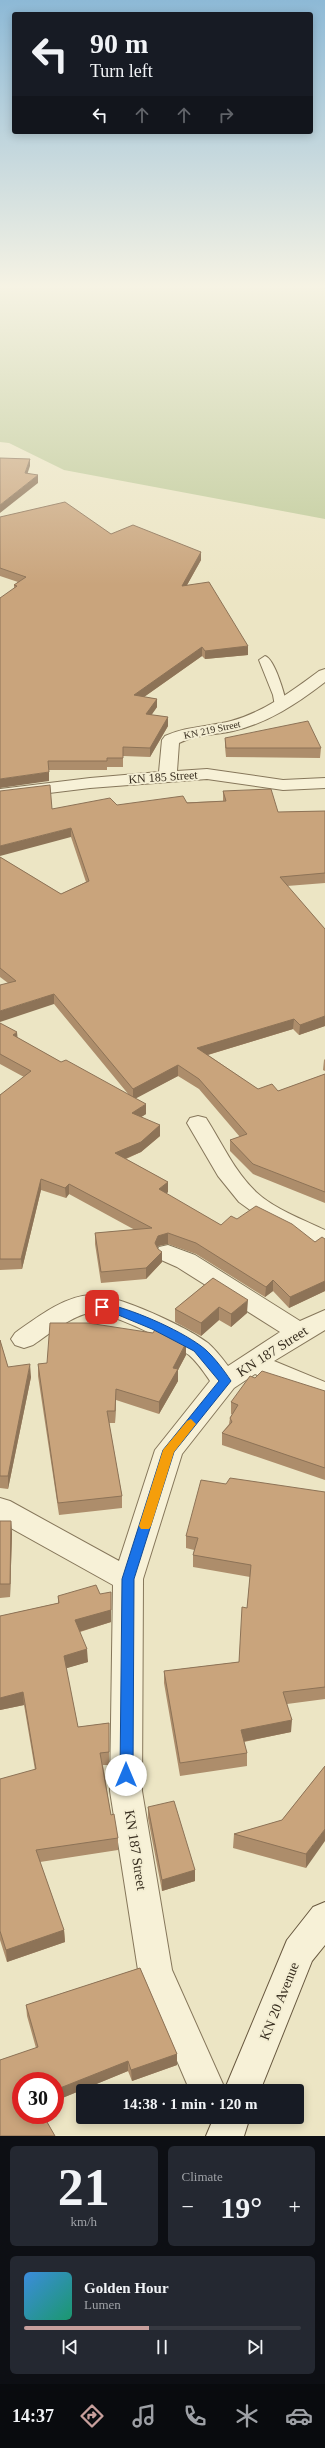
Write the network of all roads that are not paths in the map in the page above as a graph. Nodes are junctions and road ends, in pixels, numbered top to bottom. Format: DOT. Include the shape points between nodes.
graph roads {
  1 [pos="264,660"];
  2 [pos="325,674"];
  3 [pos="281,706"];
  4 [pos="168,776"];
  5 [pos="325,783"];
  6 [pos="0,794"];
  7 [pos="198,1123"];
  8 [pos="325,1240"];
  9 [pos="168,1253"];
  10 [pos="325,1319"];
  11 [pos="299,1332"];
  12 [pos="24,1339"];
  13 [pos="252,1362"];
  14 [pos="225,1381"];
  15 [pos="325,1393"];
  16 [pos="0,1509"];
  17 [pos="128,1579"];
  18 [pos="325,1918"];
  19 [pos="205,2084"];
  20 [pos="245,2084"];
  1 -- 3 [label="lane"];
  2 -- 3 [label="street, KN 219 Street"];
  3 -- 4 [label="street, KN 219 Street" via="263,716 232,726 196,730 171,740"];
  4 -- 5 [label="street, KN 185 Street" via="207,774 282,785"];
  4 -- 6 [label="street, KN 185 Street"];
  7 -- 8 [label="street" via="216,1154 248,1198"];
  9 -- 11 [label="street" via="186,1261"];
  10 -- 11 [label="street, KN 187 Street"];
  11 -- 13 [label="street, KN 187 Street"];
  12 -- 14 [label="street" via="59,1316 91,1304 114,1309 156,1326 198,1349"];
  13 -- 14 [label="street, KN 187 Street"];
  13 -- 15 [label="street"];
  14 -- 17 [label="street, KN 187 Street" via="169,1450"];
  16 -- 17 [label="street"];
  17 -- 19 [label="street, KN 187 Street" via="126,1790 156,1970"];
  18 -- 20 [label="street, KN 20 Avenue" via="299,1951"];
}
